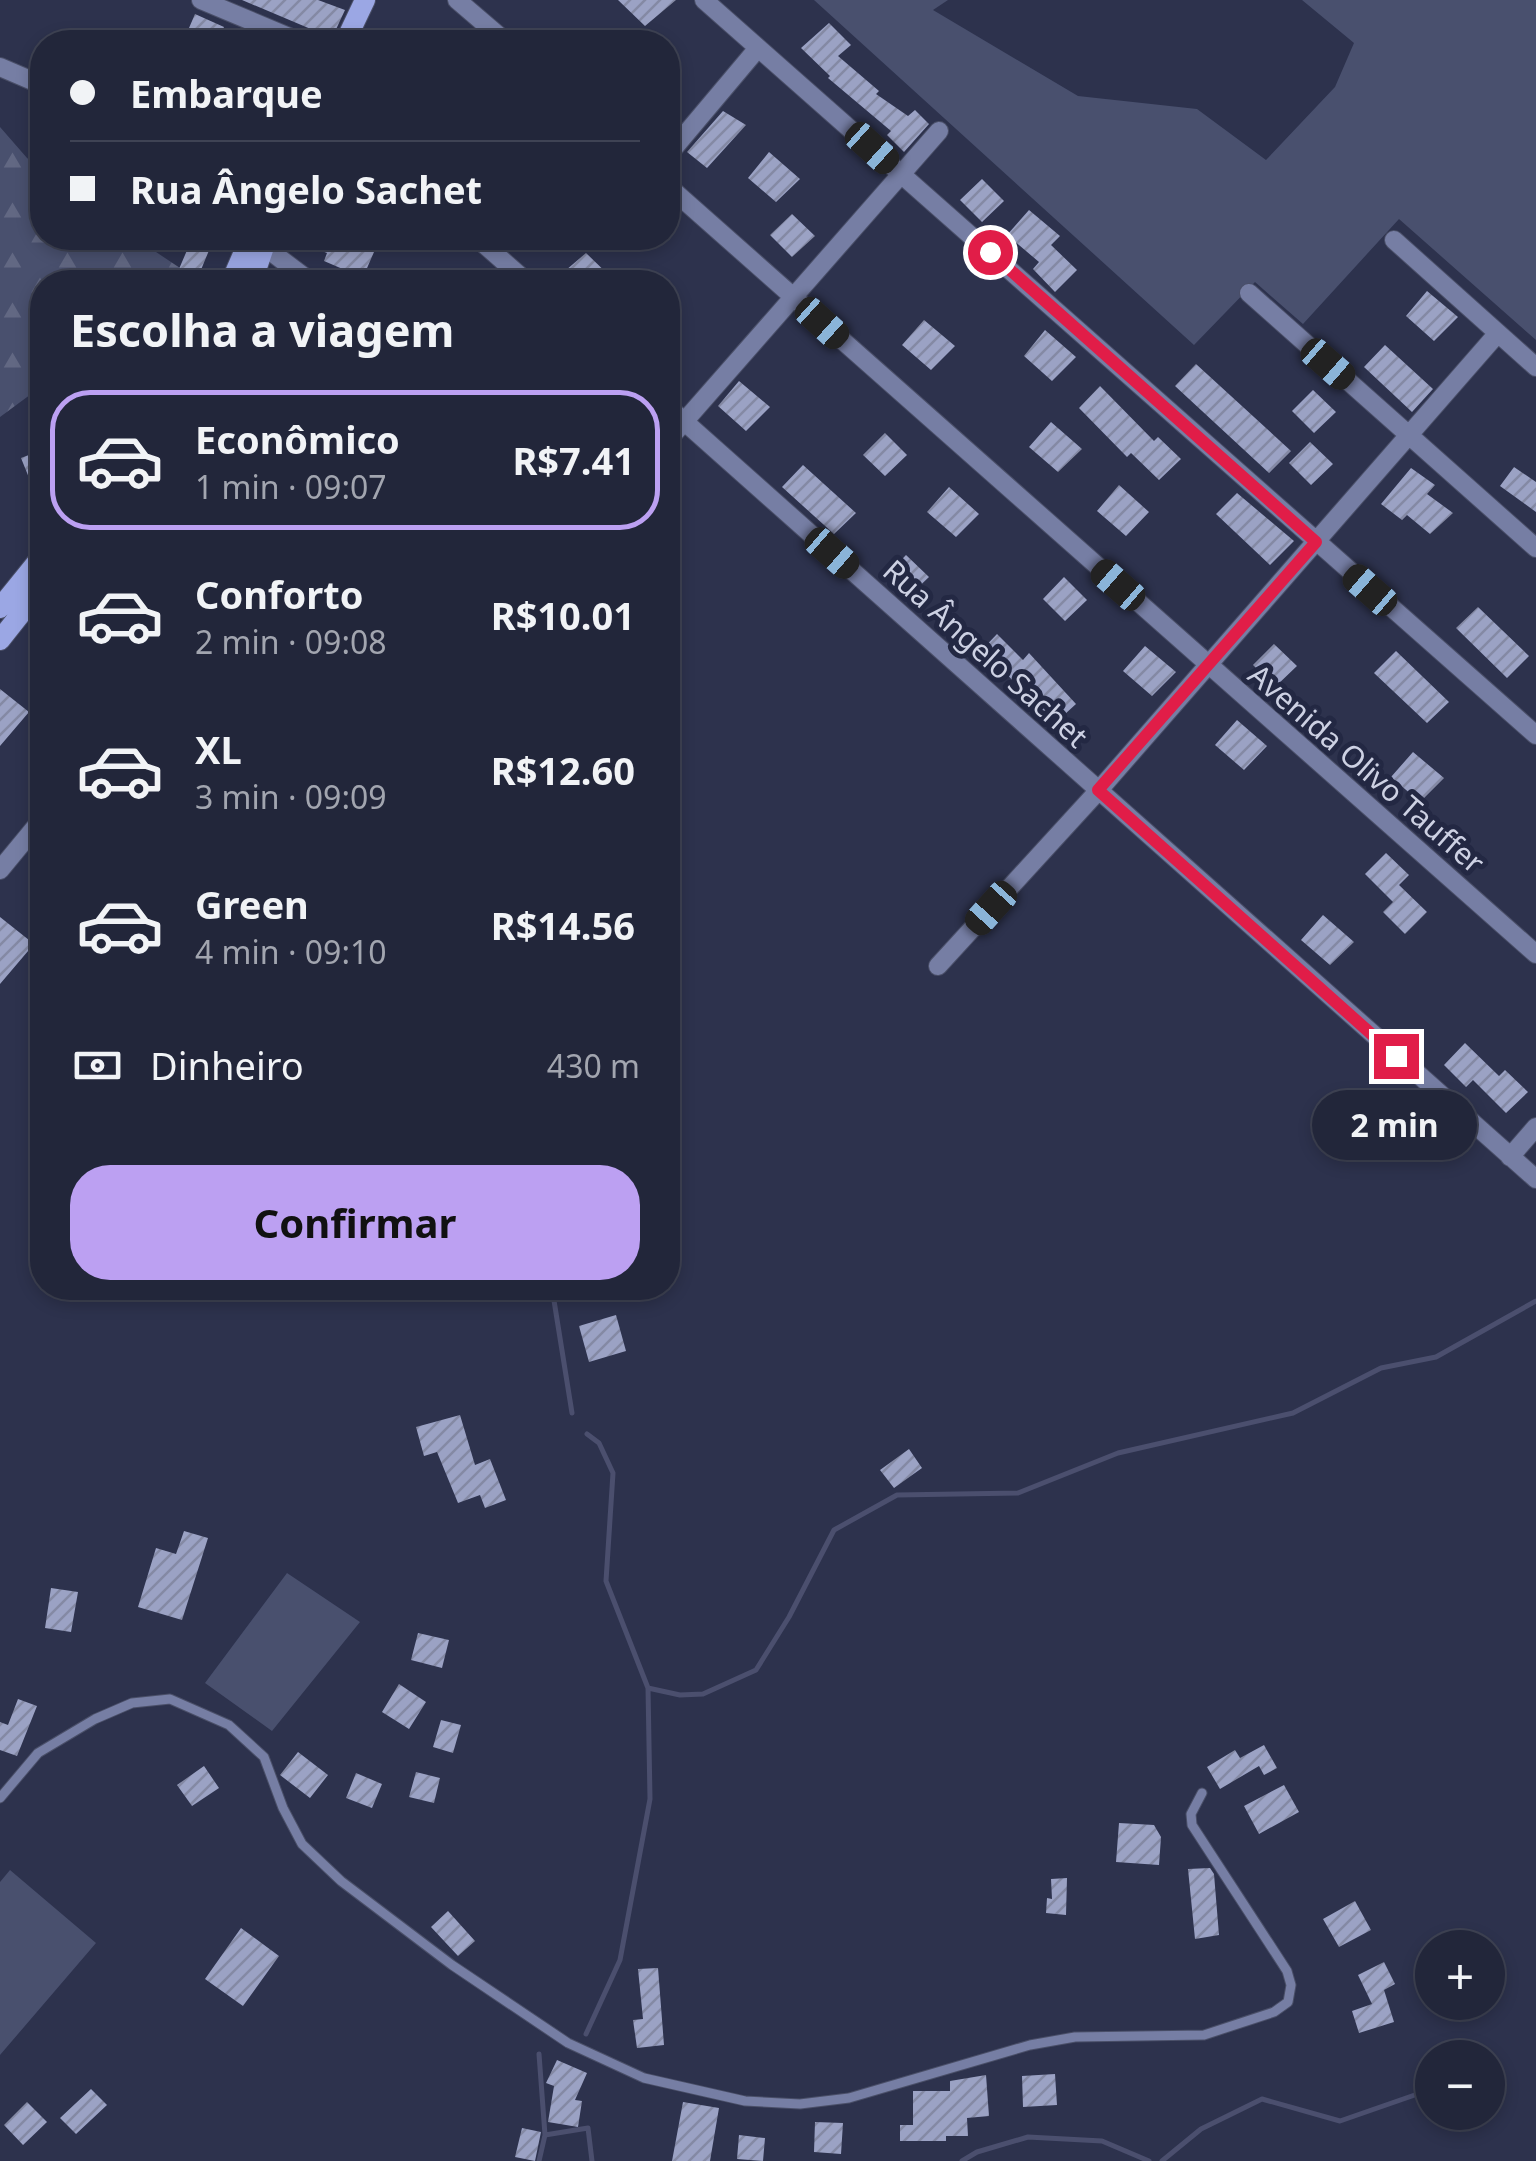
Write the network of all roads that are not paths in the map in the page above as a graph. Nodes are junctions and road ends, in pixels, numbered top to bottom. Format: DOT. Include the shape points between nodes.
graph roads {
  1 [pos="201,0"];
  2 [pos="365,0"];
  3 [pos="458,0"];
  4 [pos="704,0"];
  5 [pos="272,30"];
  6 [pos="351,30"];
  7 [pos="492,30"];
  8 [pos="758,48"];
  9 [pos="0,67"];
  10 [pos="30,80"];
  11 [pos="940,130"];
  12 [pos="680,140"];
  13 [pos="900,174"];
  14 [pos="680,197"];
  15 [pos="1394,240"];
  16 [pos="271,250"];
  17 [pos="490,250"];
  18 [pos="296,270"];
  19 [pos="513,270"];
  20 [pos="1248,293"];
  21 [pos="792,296"];
  22 [pos="1498,333"];
  23 [pos="1536,367"];
  24 [pos="680,418"];
  25 [pos="684,421"];
  26 [pos="680,426"];
  27 [pos="1408,434"];
  28 [pos="1316,542"];
  29 [pos="1536,548"];
  30 [pos="30,571"];
  31 [pos="30,602"];
  32 [pos="0,608"];
  33 [pos="0,640"];
  34 [pos="1207,663"];
  35 [pos="1536,735"];
  36 [pos="1098,790"];
  37 [pos="30,834"];
  38 [pos="0,870"];
  39 [pos="1536,954"];
  40 [pos="938,966"];
  41 [pos="1536,1127"];
  42 [pos="1510,1157"];
  43 [pos="1536,1180"];
  44 [pos="1202,1793"];
  45 [pos="0,1798"];
  1 -- 5 [label="street"];
  2 -- 6 [label="street"];
  3 -- 7 [label="street"];
  4 -- 8 [label="street"];
  8 -- 12 [label="street"];
  8 -- 13 [label="street"];
  9 -- 10 [label="street"];
  11 -- 13 [label="street"];
  13 -- 21 [label="street"];
  13 -- 28 [label="street"];
  14 -- 21 [label="street, Avenida Olivo Tauffer"];
  15 -- 22 [label="street"];
  16 -- 18 [label="street"];
  17 -- 19 [label="street"];
  20 -- 27 [label="street"];
  21 -- 25 [label="street"];
  21 -- 34 [label="street, Avenida Olivo Tauffer"];
  22 -- 23 [label="street"];
  22 -- 27 [label="street"];
  24 -- 25 [label="street, Rua Ângelo Sachet"];
  25 -- 26 [label="street"];
  25 -- 36 [label="street, Rua Ângelo Sachet"];
  27 -- 28 [label="street"];
  27 -- 29 [label="street"];
  28 -- 34 [label="street"];
  28 -- 35 [label="street"];
  30 -- 32 [label="street"];
  31 -- 33 [label="street"];
  34 -- 36 [label="street"];
  34 -- 39 [label="street, Avenida Olivo Tauffer"];
  36 -- 40 [label="street"];
  36 -- 42 [label="street, Rua Ângelo Sachet"];
  37 -- 38 [label="street"];
  41 -- 42 [label="street"];
  42 -- 43 [label="street, Rua Ângelo Sachet"];
  44 -- 45 [label="lane" via="1192,1825 1287,1971 1288,2002 1204,2035 1076,2037 849,2098 800,2104 745,2100 644,2078 568,2043 341,1880 302,1844 264,1757 229,1725 170,1699 95,1719 38,1753"];
}
